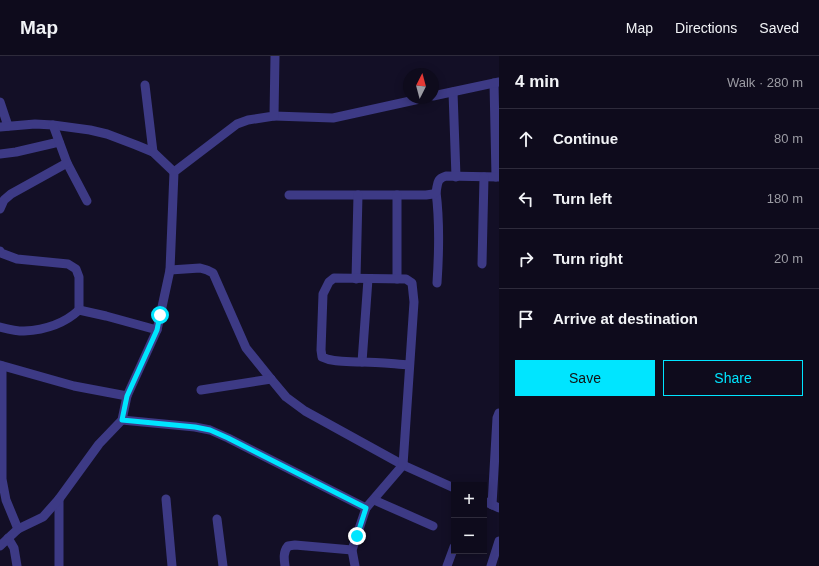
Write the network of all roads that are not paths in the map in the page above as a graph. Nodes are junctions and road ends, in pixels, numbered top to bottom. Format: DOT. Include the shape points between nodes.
graph roads {
  1 [pos="275,56"];
  2 [pos="496,82"];
  3 [pos="145,85"];
  4 [pos="453,92"];
  5 [pos="439,95"];
  6 [pos="0,102"];
  7 [pos="403,103"];
  8 [pos="274,116"];
  9 [pos="53,125"];
  10 [pos="4,126"];
  11 [pos="59,142"];
  12 [pos="153,152"];
  13 [pos="0,154"];
  14 [pos="66,162"];
  15 [pos="174,172"];
  16 [pos="456,176"];
  17 [pos="484,177"];
  18 [pos="497,177"];
  19 [pos="436,192"];
  20 [pos="289,195"];
  21 [pos="358,195"];
  22 [pos="397,195"];
  23 [pos="87,201"];
  24 [pos="0,209"];
  25 [pos="0,252"];
  26 [pos="482,264"];
  27 [pos="170,270"];
  28 [pos="356,279"];
  29 [pos="368,279"];
  30 [pos="398,279"];
  31 [pos="437,283"];
  32 [pos="79,310"];
  33 [pos="0,327"];
  34 [pos="157,330"];
  35 [pos="362,362"];
  36 [pos="1,365"];
  37 [pos="409,365"];
  38 [pos="270,379"];
  39 [pos="201,390"];
  40 [pos="127,396"];
  41 [pos="499,413"];
  42 [pos="122,420"];
  43 [pos="403,465"];
  44 [pos="451,487"];
  45 [pos="59,499"];
  46 [pos="166,499"];
  47 [pos="374,500"];
  48 [pos="492,504"];
  49 [pos="366,508"];
  50 [pos="218,519"];
  51 [pos="433,526"];
  52 [pos="18,529"];
  53 [pos="8,538"];
  54 [pos="499,541"];
  55 [pos="0,546"];
  56 [pos="352,550"];
  57 [pos="452,554"];
  58 [pos="17,566"];
  59 [pos="59,566"];
  60 [pos="172,566"];
  61 [pos="223,566"];
  62 [pos="285,566"];
  63 [pos="355,566"];
  64 [pos="447,566"];
  65 [pos="491,566"];
  1 -- 8 [label="street"];
  2 -- 4 [label="street"];
  2 -- 18 [label="street"];
  3 -- 12 [label="street"];
  4 -- 5 [label="street"];
  4 -- 16 [label="street"];
  6 -- 10 [label="street"];
  7 -- 8 [label="street" via="333,118"];
  8 -- 15 [label="street" via="237,124"];
  9 -- 10 [label="street"];
  9 -- 11 [label="street"];
  9 -- 12 [label="street" via="107,134"];
  11 -- 13 [label="street"];
  11 -- 14 [label="street"];
  12 -- 15 [label="street"];
  14 -- 23 [label="street"];
  14 -- 24 [label="street" via="11,194 4,200"];
  15 -- 27 [label="street"];
  16 -- 17 [label="street"];
  16 -- 19 [label="street" via="441,178"];
  17 -- 18 [label="street"];
  17 -- 26 [label="street"];
  19 -- 22 [label="street" via="426,195"];
  19 -- 31 [label="street" via="439,213"];
  20 -- 21 [label="street"];
  21 -- 22 [label="street"];
  21 -- 28 [label="street"];
  22 -- 30 [label="street"];
  25 -- 32 [label="street" via="17,258 68,264 76,269 79,277"];
  27 -- 34 [label="street"];
  27 -- 38 [label="street" via="200,268 212,273 246,348"];
  28 -- 29 [label="street"];
  28 -- 35 [label="street" via="334,278 324,289 321,350 322,357 328,360"];
  29 -- 30 [label="street"];
  29 -- 35 [label="street"];
  30 -- 37 [label="street" via="406,279 412,283 414,302"];
  32 -- 33 [label="street" via="72,317 47,328 23,331"];
  32 -- 34 [label="street"];
  34 -- 40 [label="street"];
  35 -- 37 [label="street"];
  36 -- 40 [label="street" via="74,386"];
  36 -- 52 [label="street" via="2,479 6,500"];
  37 -- 43 [label="street"];
  38 -- 39 [label="street"];
  38 -- 43 [label="street" via="286,397 305,411"];
  40 -- 42 [label="street"];
  41 -- 48 [label="street"];
  42 -- 45 [label="street" via="99,444"];
  42 -- 49 [label="street" via="210,430"];
  43 -- 44 [label="street"];
  43 -- 47 [label="street"];
  45 -- 52 [label="street" via="43,517"];
  45 -- 59 [label="street"];
  46 -- 60 [label="street"];
  47 -- 49 [label="street"];
  47 -- 51 [label="street"];
  49 -- 56 [label="street"];
  50 -- 61 [label="street"];
  52 -- 53 [label="street"];
  53 -- 55 [label="street"];
  53 -- 58 [label="street" via="14,548"];
  54 -- 65 [label="street"];
  56 -- 62 [label="street" via="288,546 285,549"];
  56 -- 63 [label="street"];
  57 -- 64 [label="street"];
}
